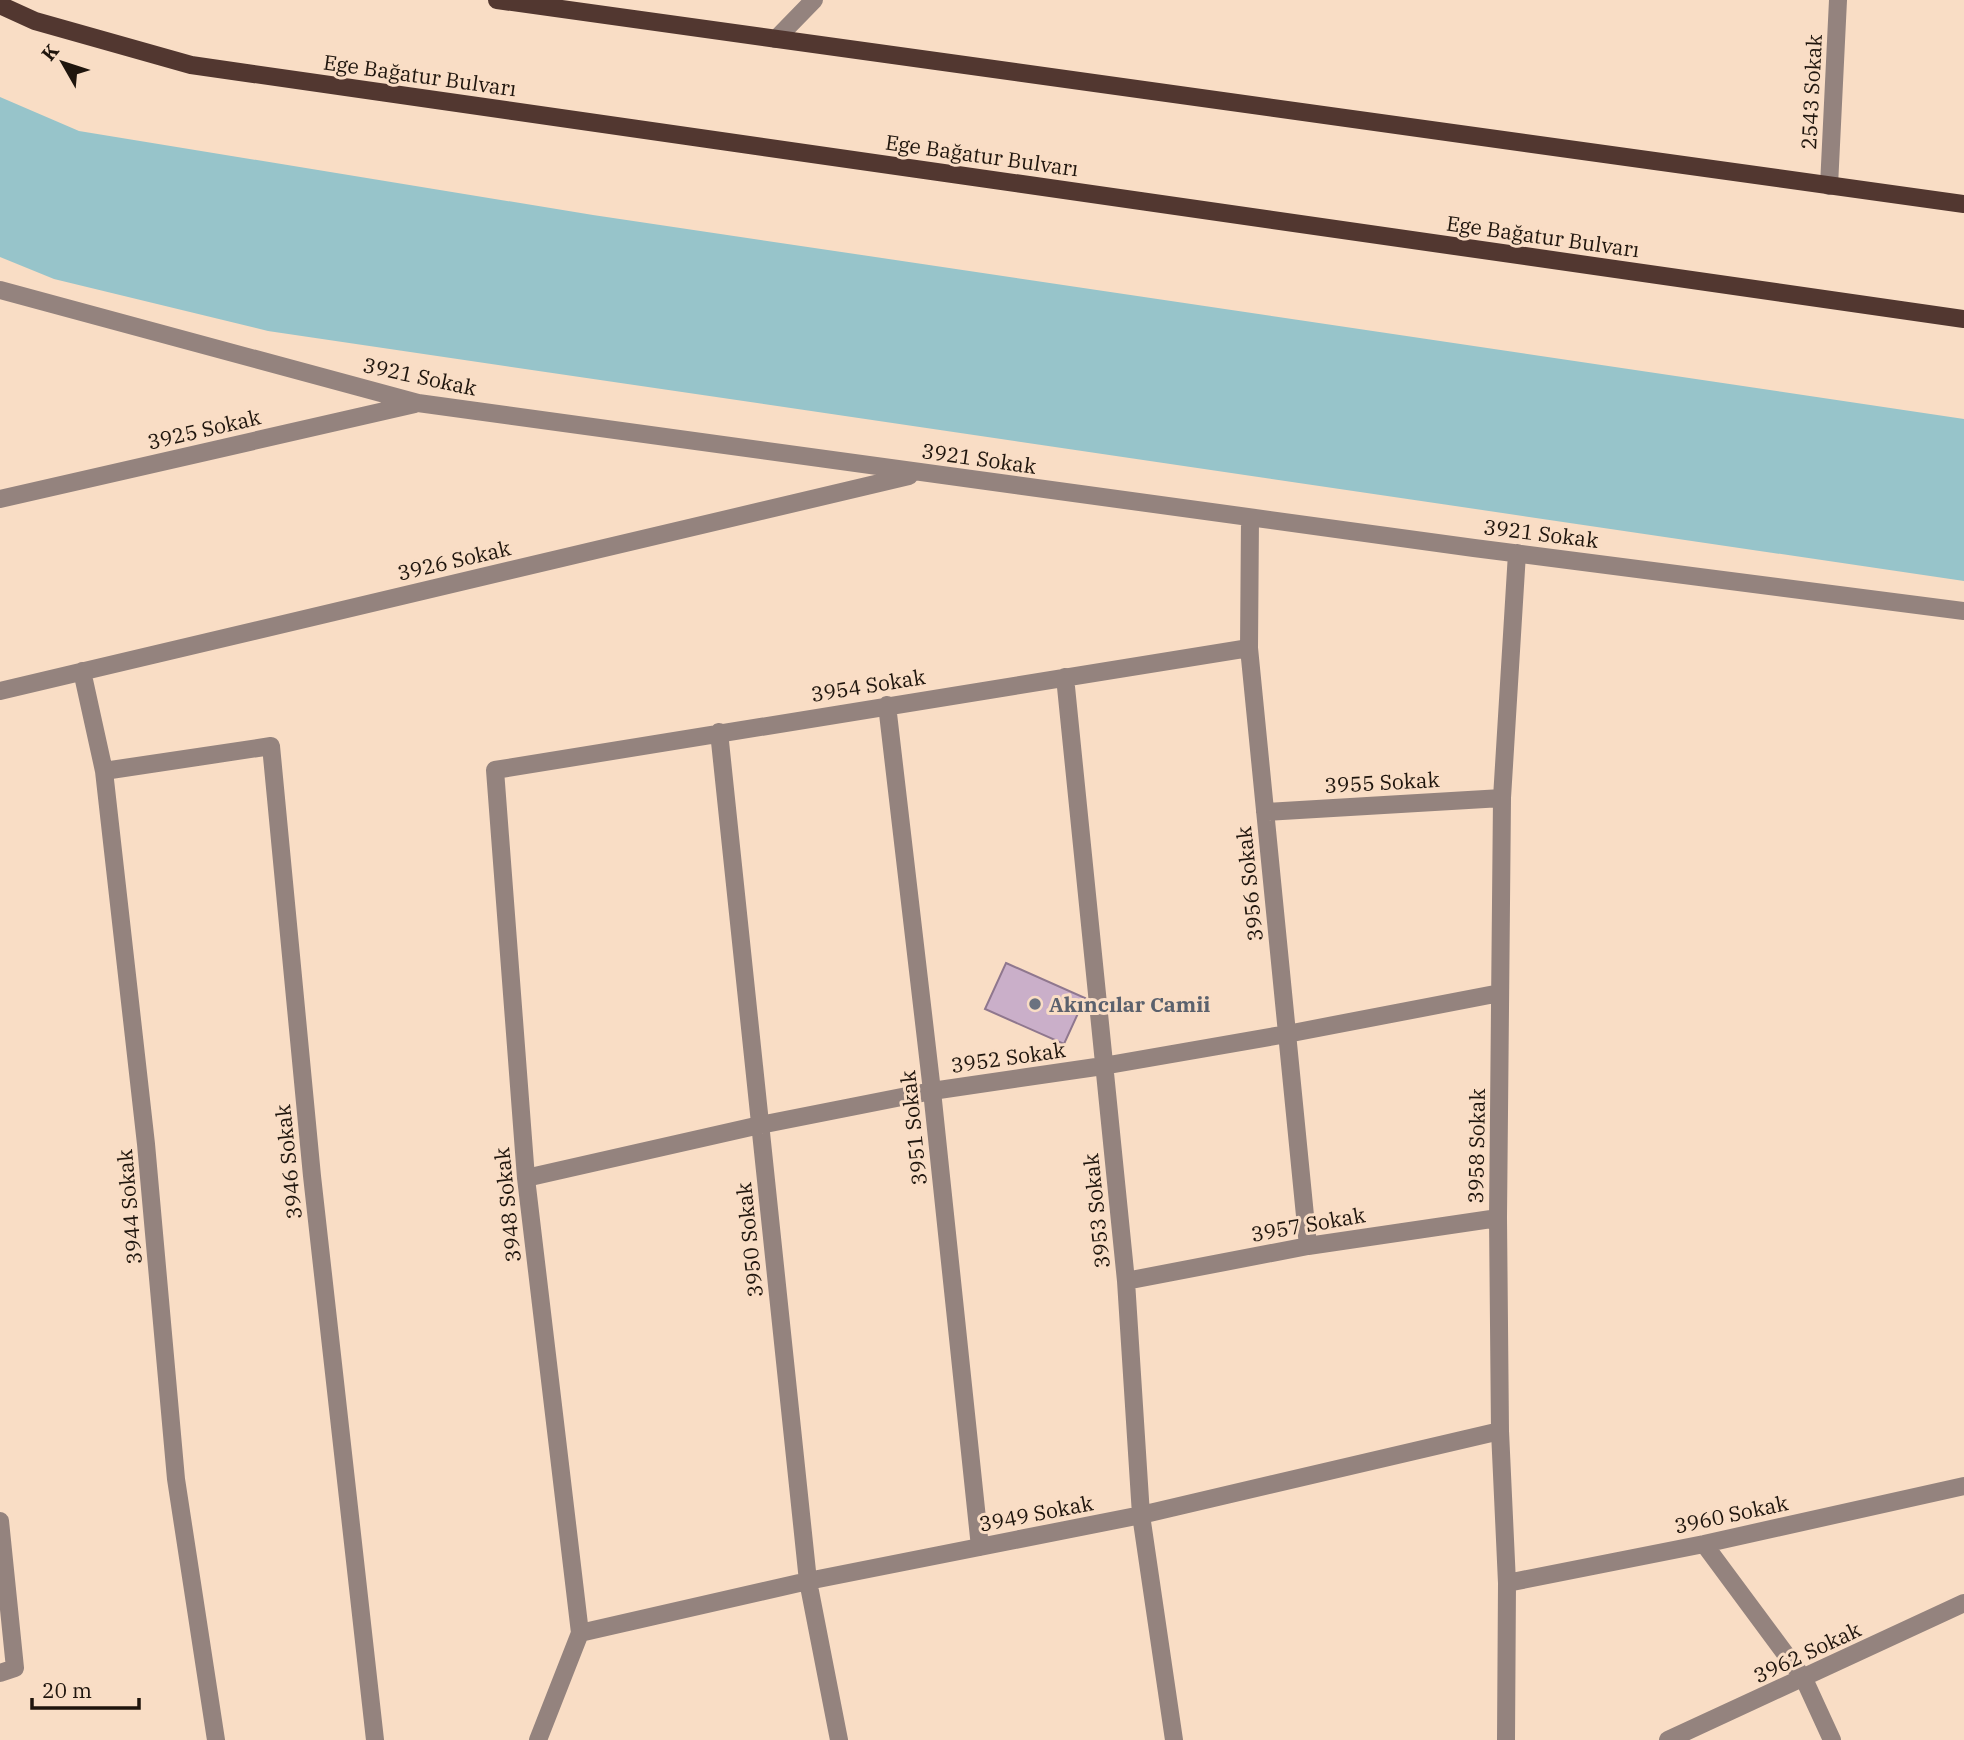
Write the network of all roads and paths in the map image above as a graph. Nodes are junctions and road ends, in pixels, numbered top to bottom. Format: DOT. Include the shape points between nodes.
graph roads {
  1 [pos="497,0"];
  2 [pos="814,0"];
  3 [pos="1838,0"];
  4 [pos="0,5"];
  5 [pos="776,39"];
  6 [pos="1829,186"];
  7 [pos="1964,204"];
  8 [pos="0,290"];
  9 [pos="1964,319"];
  10 [pos="418,403"];
  11 [pos="919,473"];
  12 [pos="0,499"];
  13 [pos="1250,517"];
  14 [pos="1517,553"];
  15 [pos="1964,611"];
  16 [pos="1249,648"];
  17 [pos="82,671"];
  18 [pos="1065,677"];
  19 [pos="0,691"];
  20 [pos="887,705"];
  21 [pos="719,732"];
  22 [pos="495,770"];
  23 [pos="104,771"];
  24 [pos="1502,797"];
  25 [pos="1265,812"];
  26 [pos="1500,993"];
  27 [pos="1287,1034"];
  28 [pos="1103,1066"];
  29 [pos="932,1091"];
  30 [pos="760,1125"];
  31 [pos="526,1178"];
  32 [pos="1498,1218"];
  33 [pos="1308,1246"];
  34 [pos="1126,1281"];
  35 [pos="1500,1431"];
  36 [pos="1964,1486"];
  37 [pos="1141,1515"];
  38 [pos="0,1521"];
  39 [pos="1704,1544"];
  40 [pos="981,1547"];
  41 [pos="808,1581"];
  42 [pos="1507,1583"];
  43 [pos="1964,1603"];
  44 [pos="580,1633"];
  45 [pos="7,1671"];
  46 [pos="1804,1679"];
  47 [pos="216,1740"];
  48 [pos="374,1740"];
  49 [pos="538,1740"];
  50 [pos="839,1740"];
  51 [pos="1174,1740"];
  52 [pos="1506,1740"];
  53 [pos="1668,1740"];
  54 [pos="1832,1740"];
  1 -- 5 [label="main road"];
  2 -- 5 [label="street"];
  3 -- 6 [label="street, 2543 Sokak"];
  4 -- 9 [label="main road, Ege Bağatur Bulvarı" via="34,21 191,65"];
  5 -- 6 [label="main road"];
  6 -- 7 [label="main road"];
  8 -- 10 [label="street, 3921 Sokak"];
  10 -- 11 [label="street, 3921 Sokak"];
  10 -- 12 [label="street, 3925 Sokak"];
  11 -- 13 [label="street, 3921 Sokak"];
  11 -- 17 [label="street, 3926 Sokak"];
  13 -- 14 [label="street, 3921 Sokak"];
  13 -- 16 [label="street, 3956 Sokak"];
  14 -- 15 [label="street, 3921 Sokak"];
  14 -- 24 [label="street, 3958 Sokak"];
  16 -- 18 [label="street, 3954 Sokak"];
  16 -- 25 [label="street, 3956 Sokak"];
  17 -- 19 [label="street, 3926 Sokak"];
  17 -- 23 [label="street, 3944 Sokak"];
  18 -- 20 [label="street, 3954 Sokak"];
  18 -- 28 [label="street, 3953 Sokak"];
  20 -- 21 [label="street, 3954 Sokak"];
  20 -- 29 [label="street, 3951 Sokak"];
  21 -- 22 [label="street, 3954 Sokak"];
  21 -- 30 [label="street, 3950 Sokak"];
  22 -- 31 [label="street, 3948 Sokak"];
  23 -- 47 [label="street, 3944 Sokak" via="146,1144 176,1479"];
  23 -- 48 [label="street, 3946 Sokak" via="271,746 313,1189"];
  24 -- 25 [label="street, 3955 Sokak"];
  24 -- 26 [label="street, 3958 Sokak"];
  25 -- 27 [label="street, 3956 Sokak"];
  26 -- 27 [label="street, 3952 Sokak"];
  26 -- 32 [label="street, 3958 Sokak"];
  27 -- 28 [label="street, 3952 Sokak"];
  27 -- 33 [label="street, 3956 Sokak"];
  28 -- 29 [label="street, 3952 Sokak"];
  28 -- 34 [label="street, 3953 Sokak"];
  29 -- 30 [label="street, 3952 Sokak"];
  29 -- 40 [label="street, 3951 Sokak"];
  30 -- 31 [label="street, 3952 Sokak"];
  30 -- 41 [label="street, 3950 Sokak"];
  31 -- 44 [label="street, 3948 Sokak"];
  32 -- 33 [label="street, 3957 Sokak"];
  32 -- 35 [label="street, 3958 Sokak"];
  33 -- 34 [label="street, 3957 Sokak"];
  34 -- 37 [label="street, 3953 Sokak"];
  35 -- 37 [label="street, 3949 Sokak"];
  35 -- 42 [label="street, 3958 Sokak"];
  36 -- 39 [label="street, 3960 Sokak"];
  37 -- 40 [label="street, 3949 Sokak"];
  37 -- 51 [label="street, 3953 Sokak"];
  38 -- 45 [label="street"];
  39 -- 42 [label="street, 3960 Sokak"];
  39 -- 46 [label="street"];
  40 -- 41 [label="street, 3949 Sokak"];
  41 -- 44 [label="street, 3949 Sokak"];
  41 -- 50 [label="street, 3950 Sokak"];
  42 -- 52 [label="street, 3958 Sokak"];
  43 -- 46 [label="street, 3962 Sokak"];
  44 -- 49 [label="street"];
  46 -- 53 [label="street, 3962 Sokak"];
  46 -- 54 [label="street"];
}
